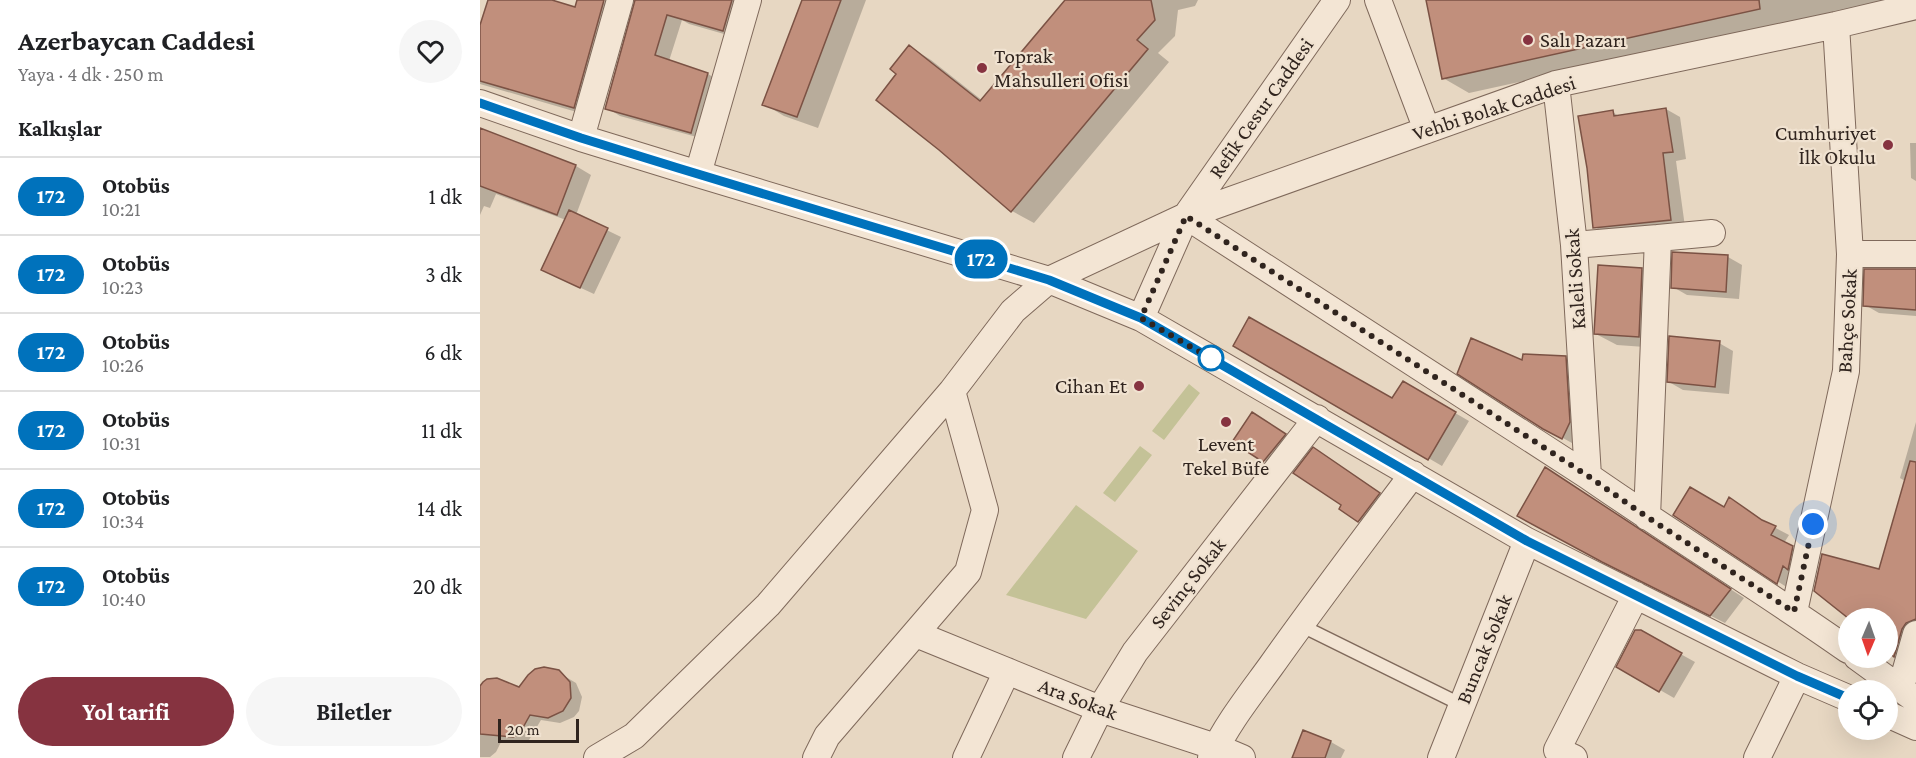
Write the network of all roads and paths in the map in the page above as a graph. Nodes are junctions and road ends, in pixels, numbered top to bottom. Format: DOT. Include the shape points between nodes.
graph roads {
  1 [pos="620,0"];
  2 [pos="748,0"];
  3 [pos="1337,0"];
  4 [pos="1378,0"];
  5 [pos="1916,6"];
  6 [pos="1836,25"];
  7 [pos="1556,84"];
  8 [pos="480,103"];
  9 [pos="1427,130"];
  10 [pos="581,138"];
  11 [pos="698,174"];
  12 [pos="1186,216"];
  13 [pos="1712,233"];
  14 [pos="1658,238"];
  15 [pos="1574,246"];
  16 [pos="1850,254"];
  17 [pos="1916,254"];
  18 [pos="1049,280"];
  19 [pos="1141,318"];
  20 [pos="952,391"];
  21 [pos="1317,418"];
  22 [pos="1413,474"];
  23 [pos="1588,476"];
  24 [pos="1647,517"];
  25 [pos="1527,541"];
  26 [pos="1636,595"];
  27 [pos="1794,612"];
  28 [pos="1300,625"];
  29 [pos="916,634"];
  30 [pos="1916,634"];
  31 [pos="1838,643"];
  32 [pos="1872,668"];
  33 [pos="1007,671"];
  34 [pos="1797,676"];
  35 [pos="1838,694"];
  36 [pos="1908,694"];
  37 [pos="1462,705"];
  38 [pos="1100,709"];
  39 [pos="1898,719"];
  40 [pos="1916,727"];
  41 [pos="1213,753"];
  42 [pos="1566,754"];
  43 [pos="597,758"];
  44 [pos="816,758"];
  45 [pos="966,758"];
  46 [pos="1076,758"];
  47 [pos="1242,758"];
  48 [pos="1441,758"];
  49 [pos="1757,758"];
  1 -- 10 [label="street"];
  2 -- 11 [label="street"];
  3 -- 12 [label="street, Refik Cesur Caddesi"];
  4 -- 9 [label="street"];
  5 -- 6 [label="street, Vehbi Bolak Caddesi"];
  6 -- 7 [label="street, Vehbi Bolak Caddesi"];
  6 -- 16 [label="street, Bahçe Sokak"];
  7 -- 9 [label="street, Vehbi Bolak Caddesi"];
  7 -- 15 [label="street, Kaleli Sokak"];
  8 -- 10 [label="street"];
  9 -- 12 [label="street, Vehbi Bolak Caddesi"];
  10 -- 11 [label="street"];
  11 -- 18 [label="street"];
  12 -- 18 [label="street, Vehbi Bolak Caddesi"];
  12 -- 19 [label="street, Refik Cesur Caddesi"];
  12 -- 23 [label="street"];
  13 -- 14 [label="street"];
  14 -- 15 [label="street"];
  14 -- 24 [label="street"];
  15 -- 23 [label="street, Kaleli Sokak"];
  16 -- 17 [label="street"];
  16 -- 27 [label="street, Bahçe Sokak" via="1846,371"];
  18 -- 19 [label="street"];
  18 -- 20 [label="street, Vehbi Bolak Caddesi" via="1013,311"];
  19 -- 21 [label="street"];
  20 -- 29 [label="street" via="985,510 968,572"];
  20 -- 43 [label="street, Vehbi Bolak Caddesi" via="768,605 634,736"];
  21 -- 22 [label="street"];
  21 -- 38 [label="street, Sevinç Sokak" via="1135,652"];
  22 -- 25 [label="street"];
  22 -- 28 [label="street"];
  23 -- 24 [label="street"];
  24 -- 27 [label="street"];
  25 -- 26 [label="street"];
  25 -- 37 [label="street, Buncak Sokak"];
  26 -- 34 [label="street"];
  26 -- 42 [label="street"];
  27 -- 31 [label="street"];
  28 -- 37 [label="lane"];
  28 -- 41 [label="street"];
  29 -- 33 [label="street, Ara Sokak"];
  29 -- 44 [label="street" via="827,736"];
  30 -- 36 [label="street"];
  32 -- 36 [label="street"];
  33 -- 38 [label="street, Ara Sokak"];
  33 -- 45 [label="street"];
  34 -- 35 [label="street"];
  34 -- 49 [label="street"];
  37 -- 48 [label="street, Buncak Sokak"];
  38 -- 41 [label="street, Ara Sokak"];
  38 -- 46 [label="street, Sevinç Sokak"];
  39 -- 40 [label="street"];
  41 -- 47 [label="street, Ara Sokak"];
}
